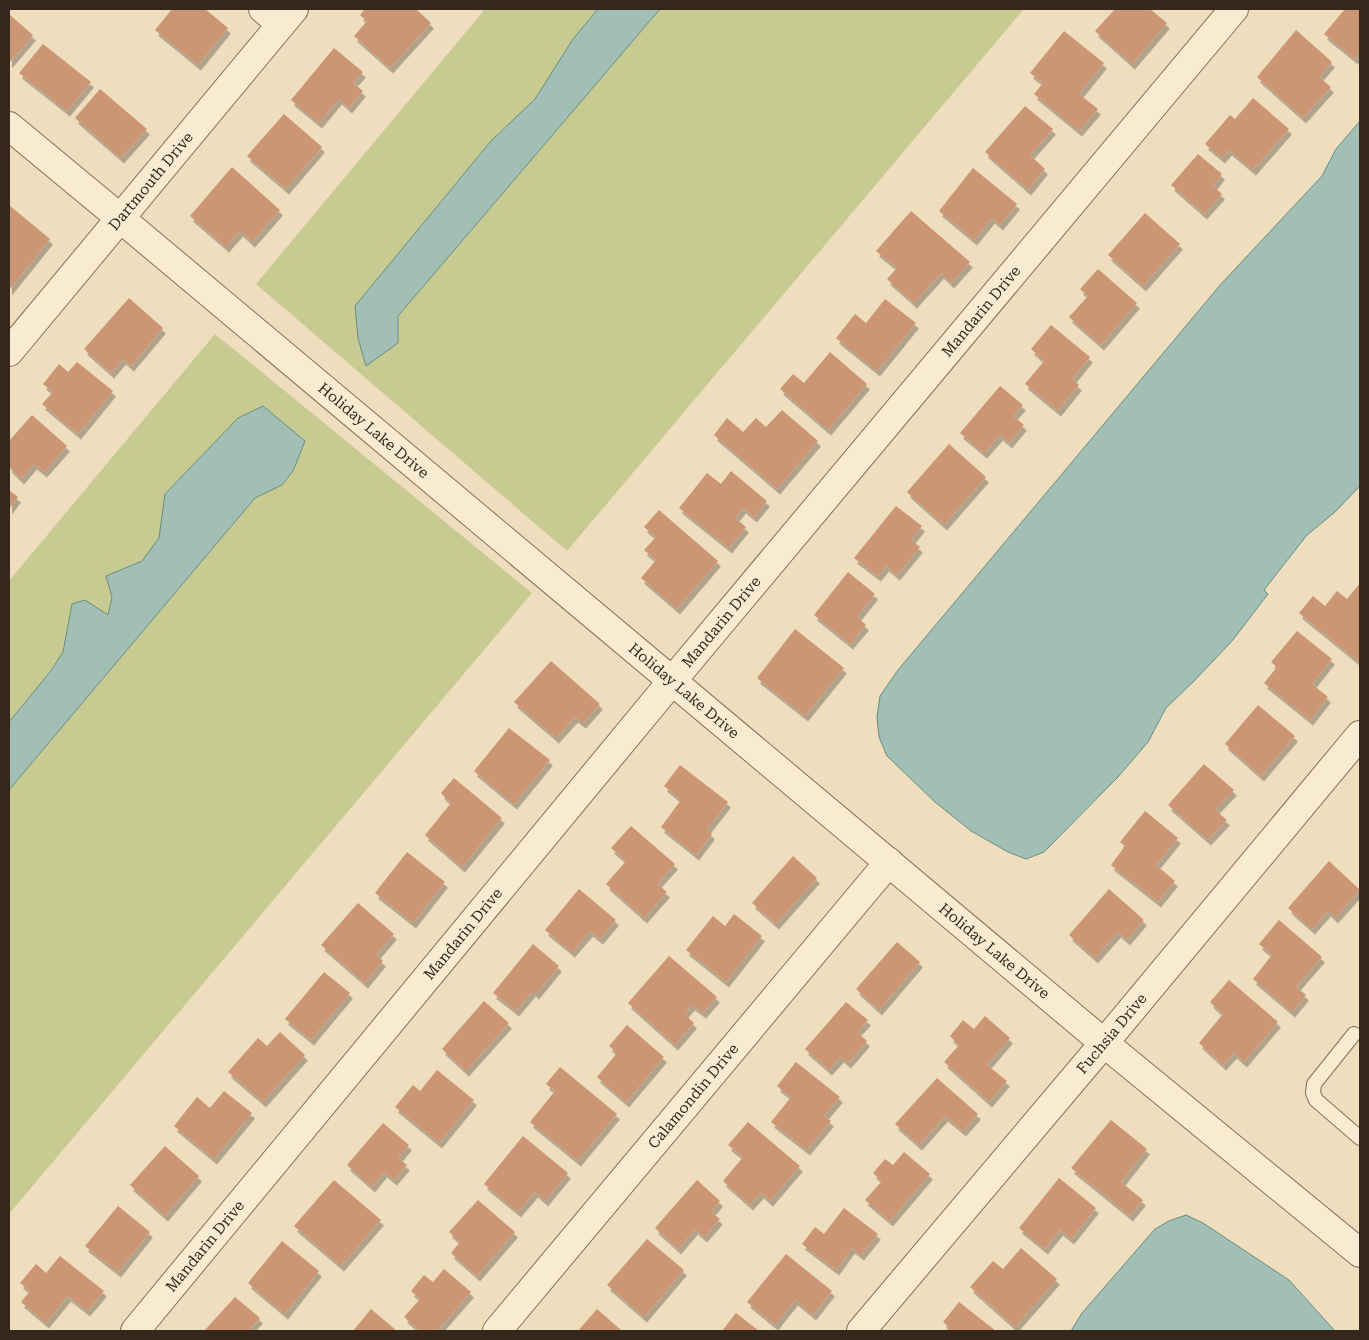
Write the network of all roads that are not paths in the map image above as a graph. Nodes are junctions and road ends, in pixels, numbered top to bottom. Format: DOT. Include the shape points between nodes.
graph roads {
  1 [pos="1234,9"];
  2 [pos="279,14"];
  3 [pos="9,126"];
  4 [pos="120,218"];
  5 [pos="9,352"];
  6 [pos="672,681"];
  7 [pos="1360,735"];
  8 [pos="890,862"];
  9 [pos="1354,1034"];
  10 [pos="1104,1043"];
  11 [pos="1360,1138"];
  12 [pos="1360,1253"];
  13 [pos="134,1331"];
  14 [pos="497,1331"];
  15 [pos="861,1331"];
  1 -- 6 [label="street, Mandarin Drive"];
  2 -- 4 [label="street, Dartmouth Drive"];
  3 -- 4 [label="street, Holiday Lake Drive"];
  4 -- 5 [label="street, Dartmouth Drive"];
  4 -- 6 [label="street, Holiday Lake Drive"];
  6 -- 8 [label="street, Holiday Lake Drive"];
  6 -- 13 [label="street, Mandarin Drive"];
  7 -- 10 [label="street, Fuchsia Drive"];
  8 -- 10 [label="street, Holiday Lake Drive"];
  8 -- 14 [label="street, Calamondin Drive"];
  9 -- 11 [label="lane" via="1314,1084 1313,1093 1316,1100"];
  10 -- 12 [label="street, Holiday Lake Drive"];
  10 -- 15 [label="street, Fuchsia Drive"];
}
